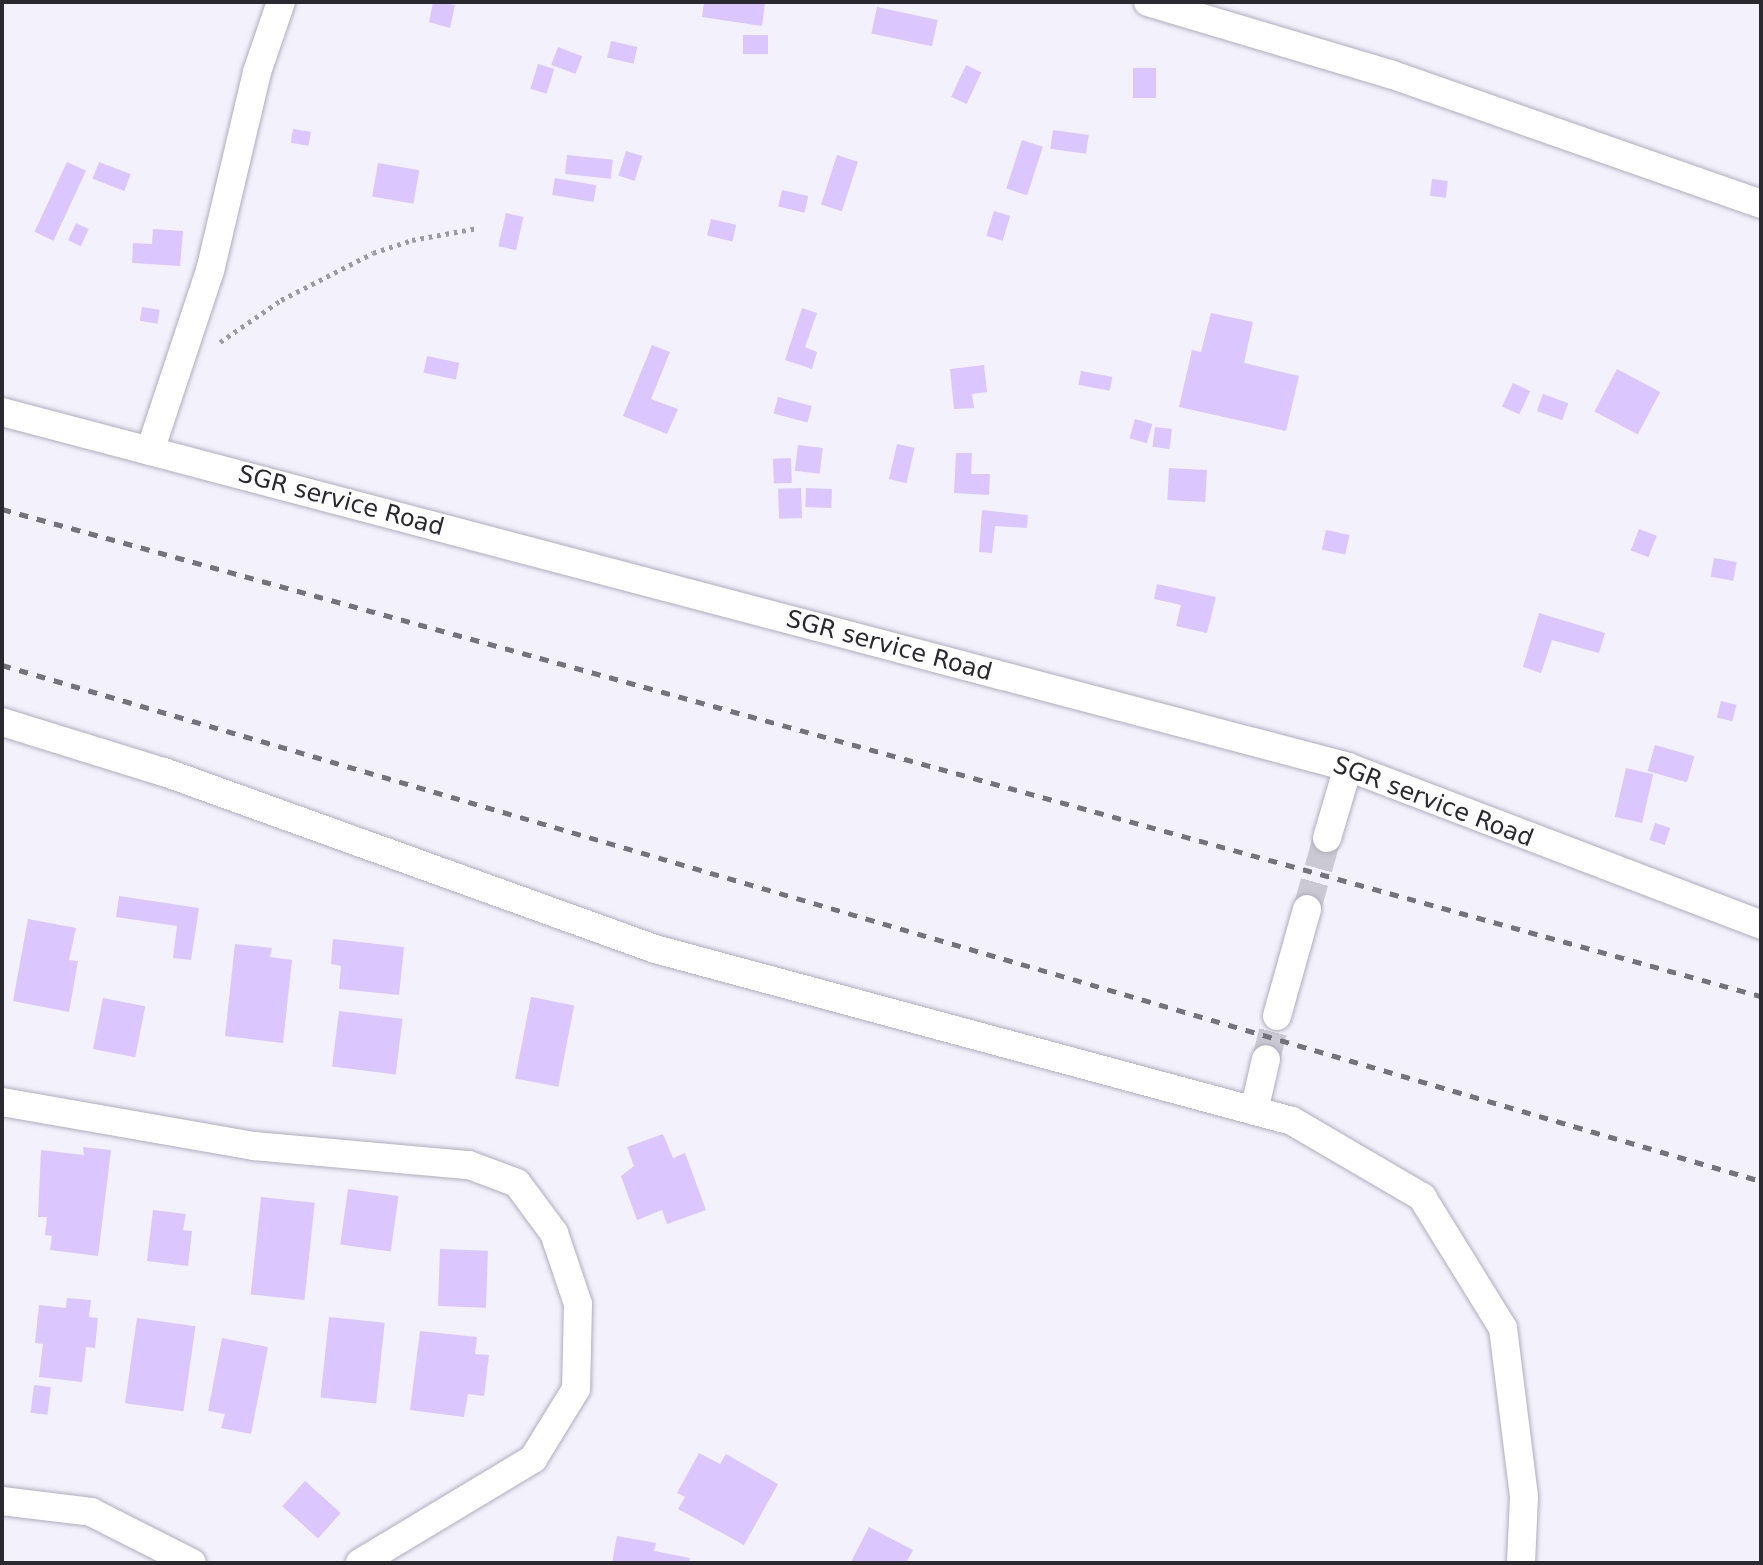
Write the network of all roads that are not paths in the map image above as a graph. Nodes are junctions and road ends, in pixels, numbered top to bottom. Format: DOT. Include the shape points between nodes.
graph roads {
  1 [pos="281,2"];
  2 [pos="1148,2"];
  3 [pos="1761,204"];
  4 [pos="2,412"];
  5 [pos="150,451"];
  6 [pos="2,722"];
  7 [pos="1348,767"];
  8 [pos="1327,838"];
  9 [pos="1307,909"];
  10 [pos="1761,925"];
  11 [pos="1276,1016"];
  12 [pos="1266,1059"];
  13 [pos="2,1102"];
  14 [pos="1254,1111"];
  15 [pos="2,1501"];
  16 [pos="192,1563"];
  17 [pos="360,1563"];
  18 [pos="1521,1563"];
  1 -- 5 [label="street" via="257,72 210,271"];
  2 -- 3 [label="street" via="1390,74"];
  4 -- 5 [label="street, SGR service Road"];
  5 -- 7 [label="street, SGR service Road"];
  6 -- 14 [label="street" via="164,772 655,949"];
  7 -- 8 [label="street"];
  7 -- 10 [label="street, SGR service Road"];
  9 -- 11 [label="street"];
  12 -- 14 [label="street"];
  13 -- 17 [label="street" via="254,1146 469,1166 517,1183 554,1233 578,1304 576,1389 533,1459"];
  14 -- 18 [label="street" via="1292,1121 1422,1197 1503,1328 1524,1497"];
  15 -- 16 [label="street" via="91,1512"];
}
